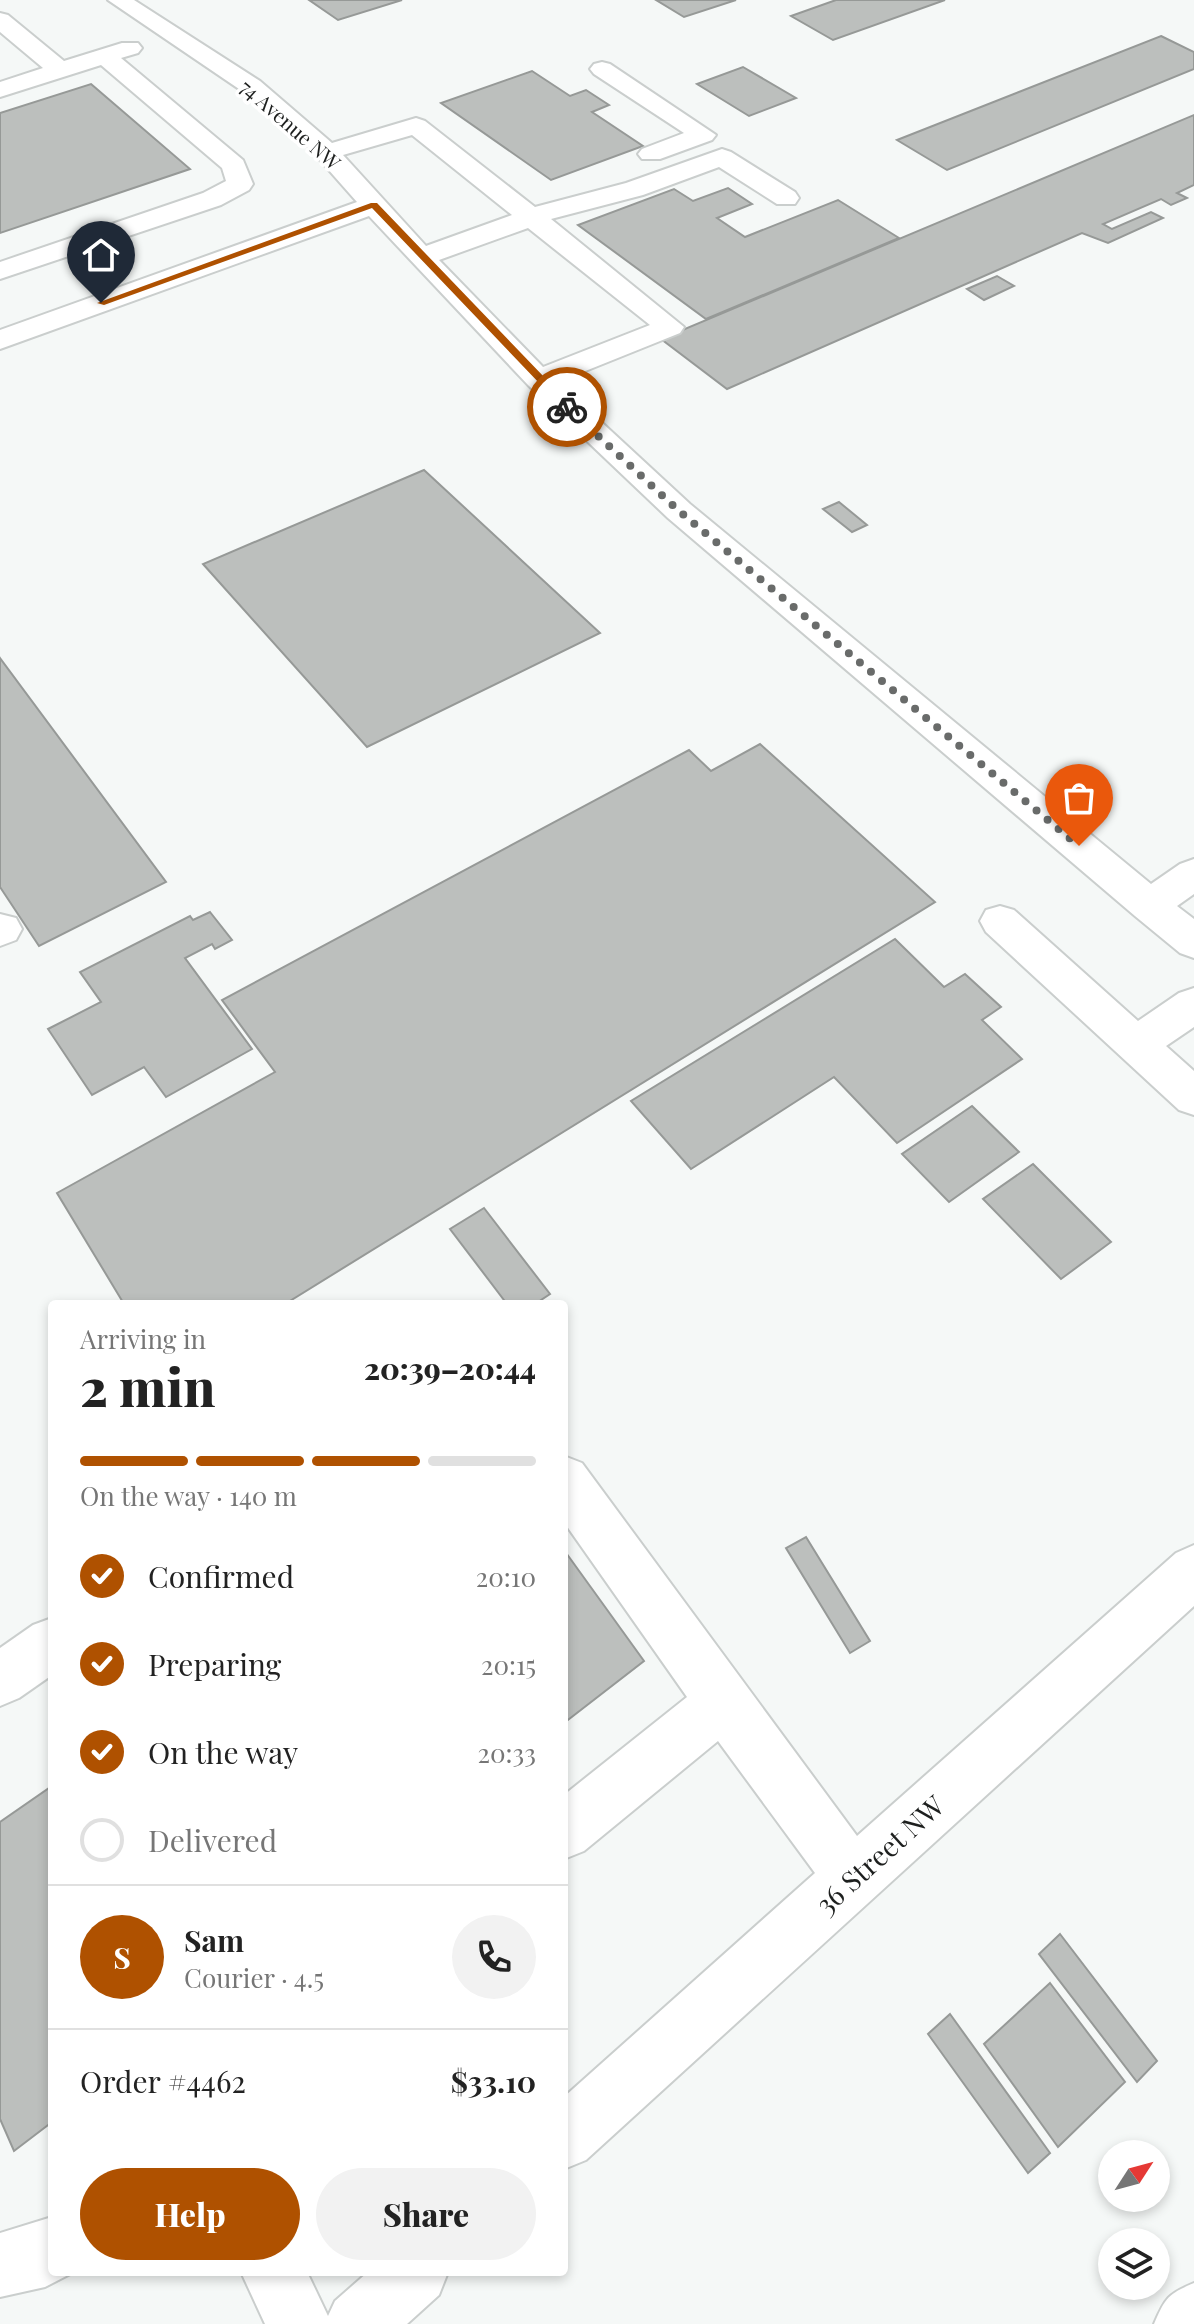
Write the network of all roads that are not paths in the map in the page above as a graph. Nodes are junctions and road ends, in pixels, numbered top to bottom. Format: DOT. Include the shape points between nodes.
graph roads {
  1 [pos="119,0"];
  2 [pos="0,20"];
  3 [pos="174,34"];
  4 [pos="104,56"];
  5 [pos="602,69"];
  6 [pos="61,71"];
  7 [pos="0,90"];
  8 [pos="327,152"];
  9 [pos="786,198"];
  10 [pos="374,205"];
  11 [pos="566,205"];
  12 [pos="532,218"];
  13 [pos="51,253"];
  14 [pos="421,257"];
  15 [pos="0,271"];
  16 [pos="101,303"];
  17 [pos="0,340"];
  18 [pos="538,379"];
  19 [pos="1194,874"];
  20 [pos="1149,905"];
  21 [pos="1000,921"];
  22 [pos="1194,942"];
  23 [pos="1194,1005"];
  24 [pos="1136,1044"];
  25 [pos="1194,1097"];
  26 [pos="568,1486"];
  27 [pos="1194,1571"];
  28 [pos="48,1647"];
  29 [pos="0,1679"];
  30 [pos="723,1702"];
  31 [pos="568,1828"];
  32 [pos="853,1877"];
  33 [pos="568,2134"];
  34 [pos="48,2252"];
  35 [pos="0,2265"];
  36 [pos="275,2276"];
  37 [pos="412,2276"];
  38 [pos="1194,2316"];
  39 [pos="299,2324"];
  40 [pos="358,2324"];
  41 [pos="1187,2324"];
  1 -- 3 [label="street, 74 Avenue NW"];
  2 -- 6 [label="street"];
  3 -- 4 [label="street"];
  3 -- 8 [label="street, 74 Avenue NW" via="261,94"];
  4 -- 6 [label="street"];
  4 -- 13 [label="street" via="234,165 240,184 212,199"];
  5 -- 11 [label="street" via="703,135 588,179"];
  6 -- 7 [label="street"];
  8 -- 10 [label="street, 74 Avenue NW"];
  8 -- 12 [label="street" via="416,126"];
  9 -- 11 [label="street" via="722,157 634,189"];
  10 -- 14 [label="street, 74 Avenue NW"];
  10 -- 16 [label="street"];
  11 -- 12 [label="street"];
  12 -- 14 [label="street"];
  12 -- 18 [label="street" via="670,327"];
  13 -- 15 [label="street"];
  13 -- 16 [label="street"];
  14 -- 18 [label="street, 74 Avenue NW"];
  16 -- 17 [label="street"];
  18 -- 20 [label="street, 74 Avenue NW" via="679,511"];
  19 -- 20 [label="street"];
  20 -- 22 [label="street, 74 Avenue NW"];
  21 -- 24 [label="street"];
  23 -- 24 [label="street"];
  24 -- 25 [label="street"];
  26 -- 30 [label="street"];
  27 -- 32 [label="street, 36 Street NW"];
  28 -- 29 [label="street"];
  30 -- 31 [label="street"];
  30 -- 32 [label="street"];
  32 -- 33 [label="street, 36 Street NW"];
  34 -- 35 [label="street"];
  36 -- 39 [label="street"];
  37 -- 40 [label="street"];
  38 -- 41 [label="street"];
}
